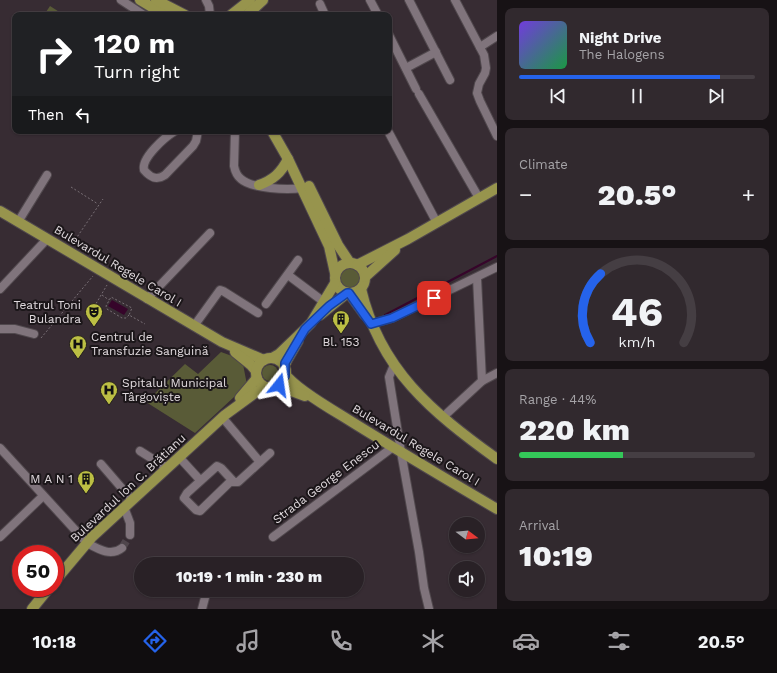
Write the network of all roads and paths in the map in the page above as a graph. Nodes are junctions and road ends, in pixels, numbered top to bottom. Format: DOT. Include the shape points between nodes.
graph roads {
  1 [pos="121,0"];
  2 [pos="140,0"];
  3 [pos="156,0"];
  4 [pos="206,0"];
  5 [pos="250,0"];
  6 [pos="263,0"];
  7 [pos="370,0"];
  8 [pos="409,0"];
  9 [pos="455,0"];
  10 [pos="320,4"];
  11 [pos="139,12"];
  12 [pos="160,12"];
  13 [pos="179,12"];
  14 [pos="210,12"];
  15 [pos="235,12"];
  16 [pos="250,12"];
  17 [pos="324,12"];
  18 [pos="376,12"];
  19 [pos="497,36"];
  20 [pos="480,47"];
  21 [pos="392,48"];
  22 [pos="436,52"];
  23 [pos="406,68"];
  24 [pos="450,80"];
  25 [pos="171,134"];
  26 [pos="197,134"];
  27 [pos="235,134"];
  28 [pos="274,134"];
  29 [pos="282,134"];
  30 [pos="390,134"];
  31 [pos="497,136"];
  32 [pos="288,159"];
  33 [pos="47,175"];
  34 [pos="258,185"];
  35 [pos="71,187"];
  36 [pos="302,188"];
  37 [pos="497,188"];
  38 [pos="479,198"];
  39 [pos="103,199"];
  40 [pos="99,204"];
  41 [pos="0,211"];
  42 [pos="18,222"];
  43 [pos="437,222"];
  44 [pos="210,232"];
  45 [pos="48,239"];
  46 [pos="334,250"];
  47 [pos="68,251"];
  48 [pos="379,257"];
  49 [pos="298,260"];
  50 [pos="354,264"];
  51 [pos="497,268"];
  52 [pos="99,270"];
  53 [pos="335,273"];
  54 [pos="288,275"];
  55 [pos="365,277"];
  56 [pos="112,278"];
  57 [pos="477,278"];
  58 [pos="335,283"];
  59 [pos="0,289"];
  60 [pos="361,289"];
  61 [pos="348,293"];
  62 [pos="101,295"];
  63 [pos="147,298"];
  64 [pos="109,300"];
  65 [pos="324,302"];
  66 [pos="266,304"];
  67 [pos="94,307"];
  68 [pos="258,313"];
  69 [pos="129,315"];
  70 [pos="145,324"];
  71 [pos="371,324"];
  72 [pos="194,326"];
  73 [pos="308,326"];
  74 [pos="0,329"];
  75 [pos="34,334"];
  76 [pos="222,342"];
  77 [pos="268,359"];
  78 [pos="394,365"];
  79 [pos="285,371"];
  80 [pos="497,373"];
  81 [pos="256,375"];
  82 [pos="482,381"];
  83 [pos="278,386"];
  84 [pos="266,387"];
  85 [pos="322,403"];
  86 [pos="223,416"];
  87 [pos="443,417"];
  88 [pos="0,448"];
  89 [pos="397,450"];
  90 [pos="140,451"];
  91 [pos="270,453"];
  92 [pos="179,457"];
  93 [pos="497,459"];
  94 [pos="260,462"];
  95 [pos="101,464"];
  96 [pos="167,468"];
  97 [pos="200,480"];
  98 [pos="233,481"];
  99 [pos="43,496"];
  100 [pos="132,500"];
  101 [pos="124,507"];
  102 [pos="497,509"];
  103 [pos="130,535"];
  104 [pos="0,537"];
  105 [pos="273,537"];
  106 [pos="86,543"];
  107 [pos="122,548"];
  108 [pos="64,570"];
  109 [pos="42,597"];
  110 [pos="206,597"];
  111 [pos="32,609"];
  112 [pos="202,609"];
  113 [pos="429,609"];
  1 -- 11 [label="street"];
  2 -- 12 [label="main road"];
  3 -- 13 [label="main road"];
  4 -- 14 [label="street"];
  5 -- 15 [label="main road"];
  6 -- 16 [label="main road"];
  7 -- 18 [label="street"];
  8 -- 22 [label="street"];
  9 -- 20 [label="street"];
  10 -- 17 [label="street"];
  19 -- 20 [label="street"];
  20 -- 31 [label="street" via="486,68 477,93"];
  21 -- 23 [label="street"];
  22 -- 23 [label="street"];
  22 -- 24 [label="street"];
  23 -- 38 [label="street"];
  25 -- 26 [label="street" via="144,161 144,170 152,177 160,178 165,175 193,146"];
  27 -- 34 [label="street" via="234,158 237,175 243,181"];
  28 -- 32 [label="main road"];
  29 -- 46 [label="main road"];
  30 -- 43 [label="street"];
  32 -- 34 [label="main road" via="276,176"];
  32 -- 36 [label="main road"];
  33 -- 42 [label="street"];
  34 -- 36 [label="street" via="281,189"];
  35 -- 40 [label="path"];
  36 -- 46 [label="main road"];
  37 -- 38 [label="main road"];
  38 -- 43 [label="main road"];
  39 -- 40 [label="path"];
  40 -- 47 [label="path"];
  41 -- 42 [label="main road, Bulevardul Regele Carol I"];
  42 -- 45 [label="main road, Bulevardul Regele Carol I"];
  43 -- 48 [label="main road"];
  44 -- 63 [label="street"];
  45 -- 47 [label="main road, Bulevardul Regele Carol I"];
  45 -- 59 [label="street"];
  46 -- 50 [label="main road"];
  46 -- 53 [label="main road"];
  47 -- 52 [label="main road, Bulevardul Regele Carol I"];
  48 -- 50 [label="main road"];
  48 -- 55 [label="main road"];
  49 -- 54 [label="street"];
  50 -- 53 [label="main road" via="341,266"];
  50 -- 55 [label="main road" via="362,269"];
  51 -- 57 [label="street"];
  52 -- 56 [label="main road, Bulevardul Regele Carol I"];
  52 -- 75 [label="path" via="42,338"];
  53 -- 58 [label="main road"];
  54 -- 65 [label="street"];
  54 -- 66 [label="street"];
  55 -- 60 [label="main road"];
  56 -- 62 [label="path"];
  56 -- 63 [label="main road, Bulevardul Regele Carol I"];
  57 -- 71 [label="street" via="392,318"];
  57 -- 82 [label="street"];
  58 -- 61 [label="main road" via="340,290"];
  58 -- 65 [label="main road"];
  60 -- 61 [label="main road" via="355,293"];
  60 -- 71 [label="main road"];
  61 -- 71 [label="main road"];
  61 -- 73 [label="main road"];
  62 -- 64 [label="path"];
  62 -- 67 [label="path"];
  63 -- 72 [label="main road, Bulevardul Regele Carol I"];
  64 -- 69 [label="path" via="111,296 132,308"];
  64 -- 69 [label="path" via="106,309 122,318"];
  65 -- 73 [label="main road"];
  68 -- 72 [label="street" via="220,290"];
  69 -- 70 [label="path"];
  71 -- 78 [label="main road"];
  72 -- 76 [label="main road, Bulevardul Regele Carol I"];
  73 -- 77 [label="main road"];
  73 -- 79 [label="main road" via="287,360"];
  74 -- 75 [label="street" via="16,329"];
  76 -- 77 [label="main road, Bulevardul Regele Carol I"];
  76 -- 81 [label="main road, Bulevardul Regele Carol I" via="251,365"];
  77 -- 79 [label="main road" via="279,361"];
  77 -- 81 [label="main road" via="259,364"];
  78 -- 87 [label="main road"];
  78 -- 89 [label="street" via="389,377"];
  79 -- 83 [label="main road" via="283,382"];
  79 -- 85 [label="main road, Bulevardul Regele Carol I" via="290,380"];
  80 -- 82 [label="street"];
  81 -- 84 [label="main road" via="260,384"];
  81 -- 86 [label="main road, Bulevardul Ion C. Brătianu"];
  82 -- 87 [label="street"];
  83 -- 84 [label="main road"];
  83 -- 85 [label="main road, Bulevardul Regele Carol I"];
  84 -- 86 [label="main road, Bulevardul Ion C. Brătianu"];
  85 -- 89 [label="main road, Bulevardul Regele Carol I"];
  86 -- 92 [label="main road, Bulevardul Ion C. Brătianu"];
  86 -- 94 [label="street"];
  87 -- 93 [label="main road"];
  88 -- 99 [label="street"];
  89 -- 102 [label="main road, Bulevardul Regele Carol I"];
  89 -- 105 [label="street, Strada George Enescu"];
  89 -- 113 [label="street"];
  90 -- 96 [label="street"];
  91 -- 94 [label="street"];
  92 -- 96 [label="main road, Bulevardul Ion C. Brătianu"];
  92 -- 97 [label="street"];
  94 -- 98 [label="street" via="238,482"];
  95 -- 100 [label="street"];
  96 -- 100 [label="main road, Bulevardul Ion C. Brătianu"];
  97 -- 98 [label="street" via="217,466"];
  97 -- 98 [label="street" via="184,495 199,511"];
  99 -- 104 [label="street"];
  99 -- 106 [label="street"];
  100 -- 101 [label="main road, Bulevardul Ion C. Brătianu"];
  101 -- 103 [label="street" via="130,523"];
  101 -- 106 [label="main road, Bulevardul Ion C. Brătianu"];
  106 -- 107 [label="street" via="108,552"];
  106 -- 108 [label="main road, Bulevardul Ion C. Brătianu"];
  109 -- 111 [label="main road"];
  110 -- 112 [label="street"];
}
